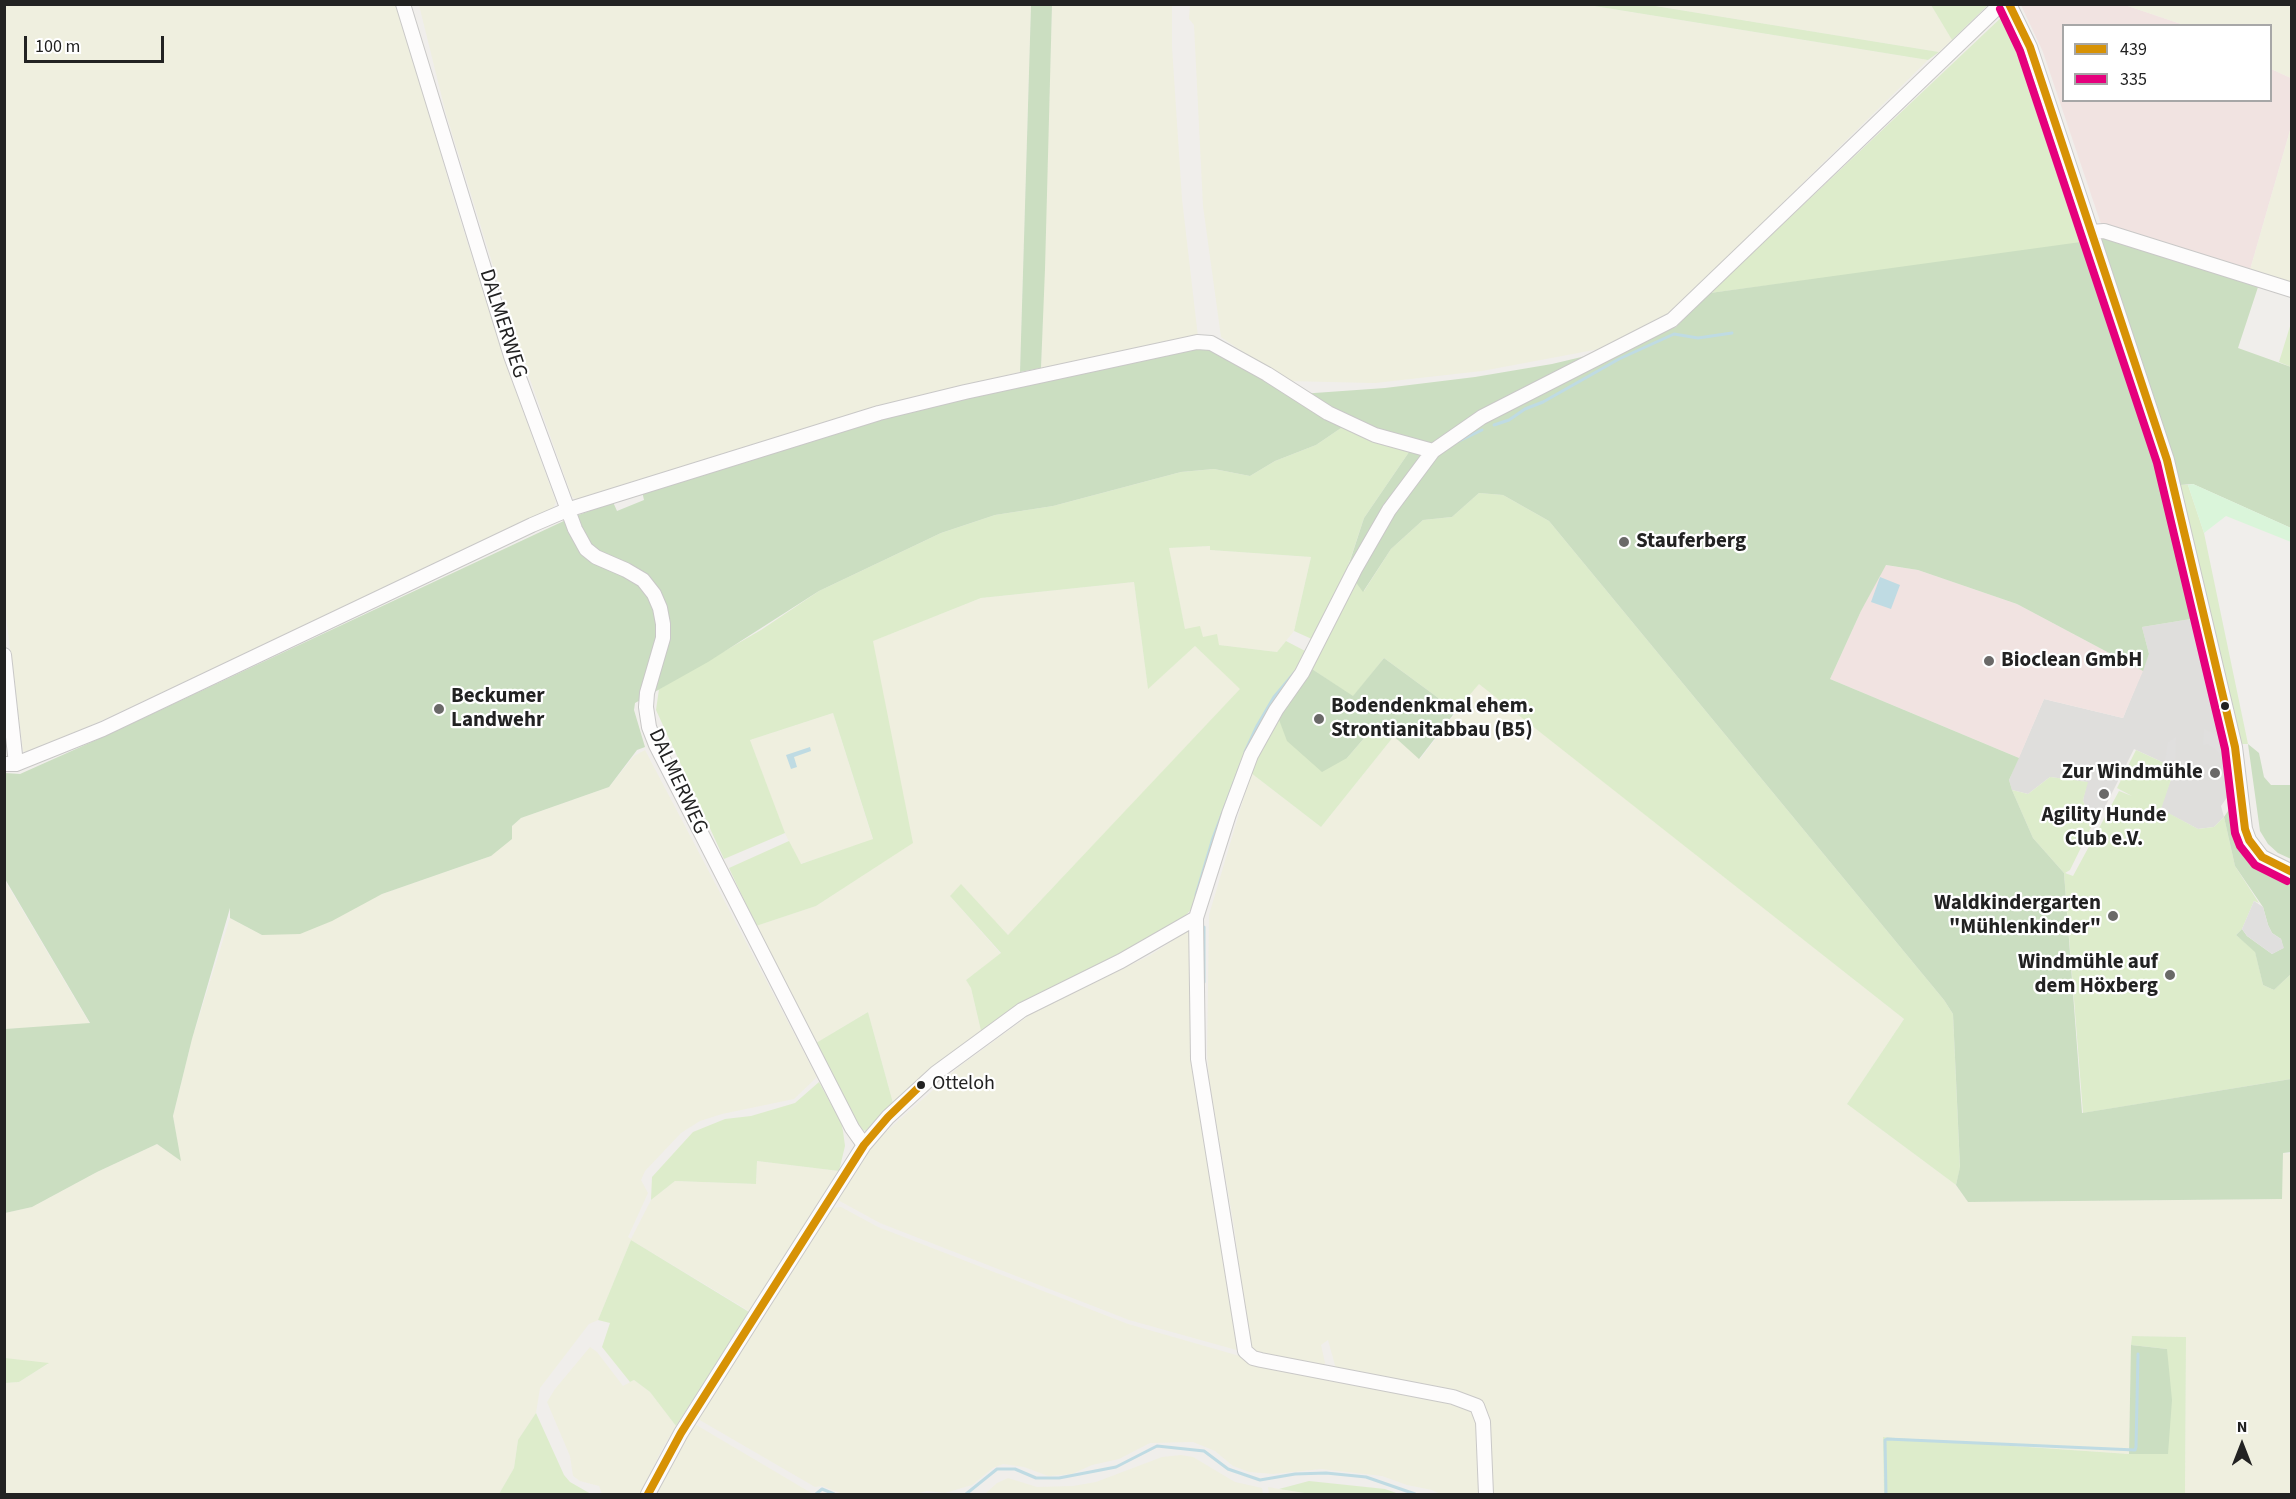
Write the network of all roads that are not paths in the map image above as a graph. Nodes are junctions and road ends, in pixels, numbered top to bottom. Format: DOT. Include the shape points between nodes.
graph roads {
  1 [pos="403,4"];
  2 [pos="2001,4"];
  3 [pos="2009,4"];
  4 [pos="2091,232"];
  5 [pos="2292,290"];
  6 [pos="1433,451"];
  7 [pos="567,510"];
  8 [pos="4,655"];
  9 [pos="10,764"];
  10 [pos="2292,873"];
  11 [pos="1196,918"];
  12 [pos="864,1145"];
  13 [pos="648,1494"];
  14 [pos="1486,1494"];
  1 -- 7 [label="street, DALMERWEG" via="511,356"];
  2 -- 6 [label="street" via="1672,320 1482,417"];
  3 -- 4 [label="street" via="2030,47"];
  4 -- 5 [label="street" via="2104,231"];
  4 -- 10 [label="street" via="2175,488 2235,747 2245,829 2262,857"];
  6 -- 7 [label="street" via="1374,435 1328,413 1211,343 1197,342 879,413"];
  6 -- 11 [label="street" via="1389,510 1302,673 1251,755"];
  7 -- 9 [label="street" via="103,729"];
  7 -- 12 [label="street, DALMERWEG" via="586,549 635,574 654,594 663,638 647,693 649,727"];
  8 -- 9 [label="street"];
  11 -- 12 [label="street" via="1022,1010 921,1085"];
  11 -- 14 [label="street" via="1198,1059 1245,1351 1253,1358 1453,1397 1477,1406 1483,1422"];
  12 -- 13 [label="street" via="681,1433"];
}
